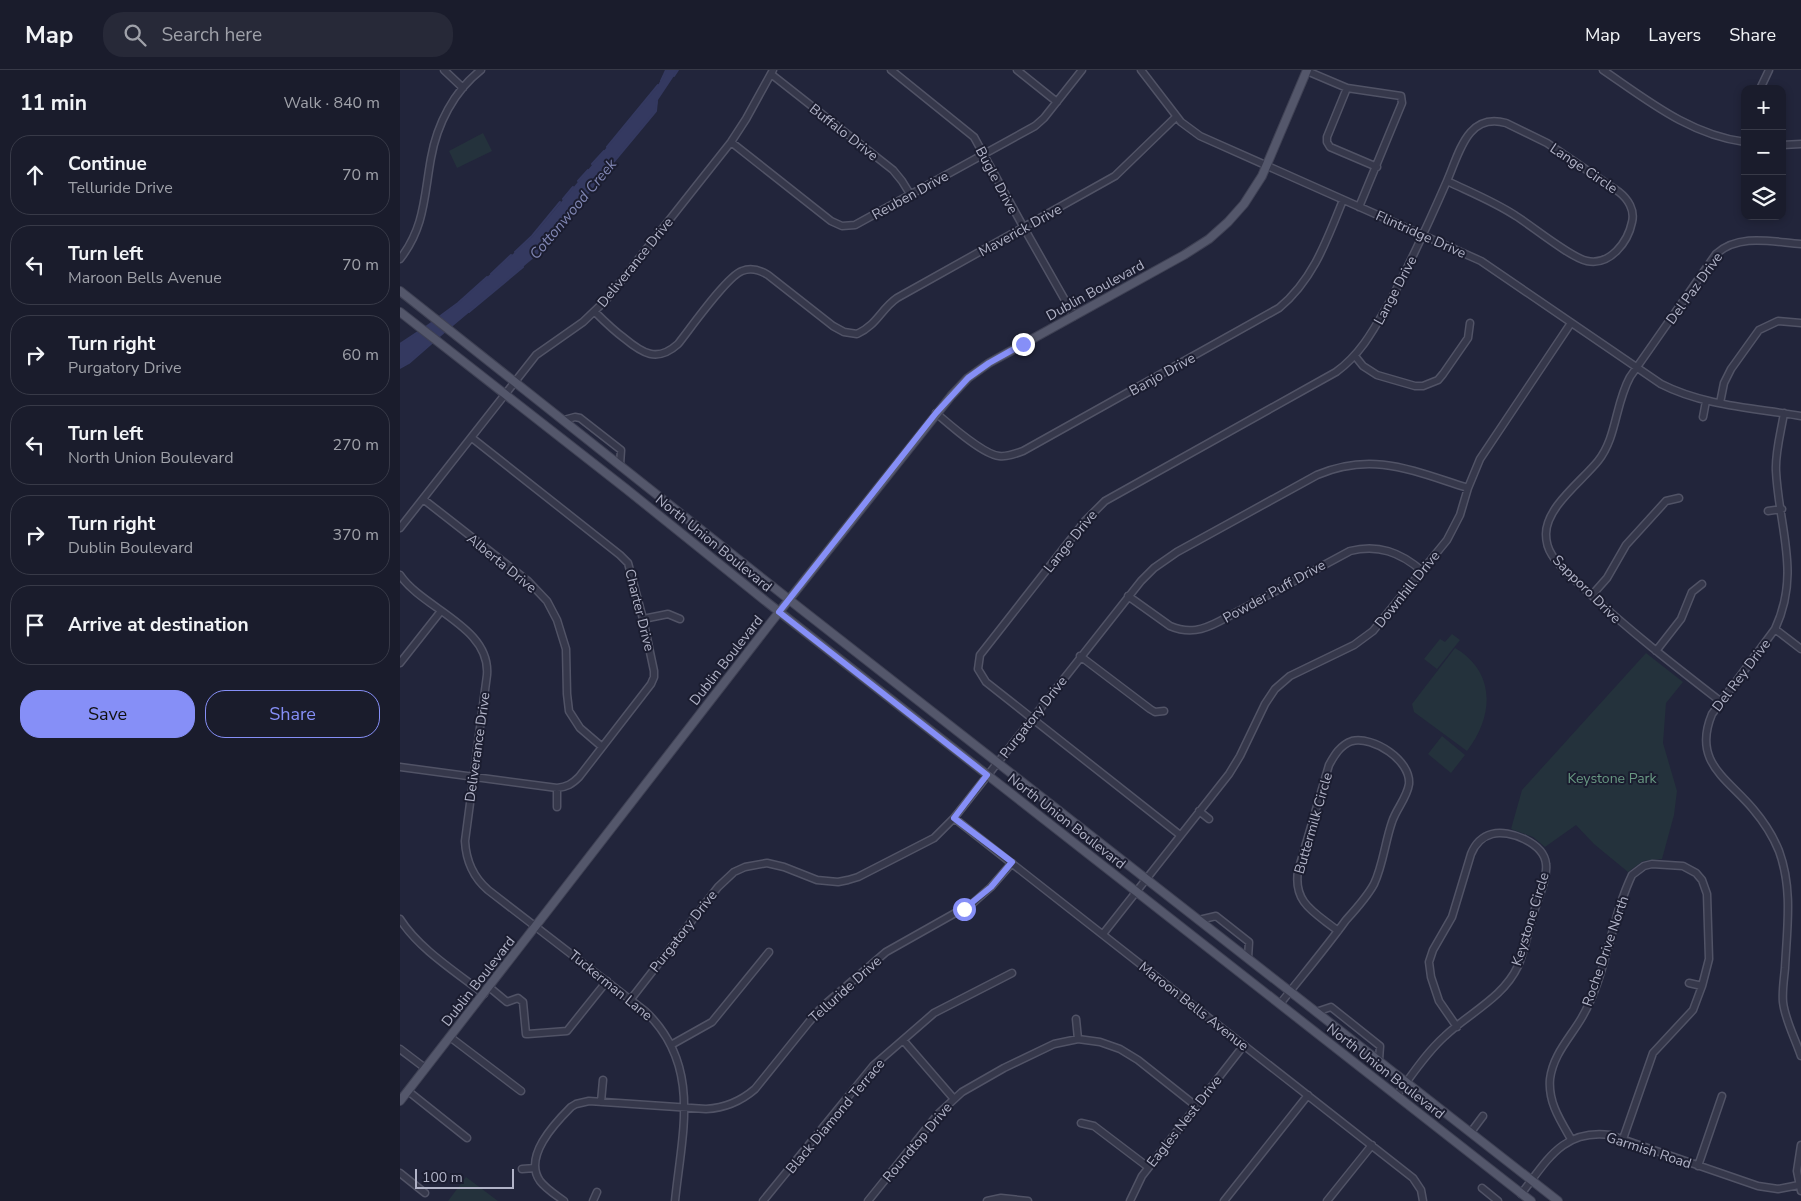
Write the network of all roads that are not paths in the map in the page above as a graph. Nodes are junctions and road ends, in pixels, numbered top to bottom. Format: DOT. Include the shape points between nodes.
graph roads {
  1 [pos="444,70"];
  2 [pos="481,70"];
  3 [pos="891,70"];
  4 [pos="1017,70"];
  5 [pos="1082,70"];
  6 [pos="1141,70"];
  7 [pos="1602,70"];
  8 [pos="1769,70"];
  9 [pos="1307,71"];
  10 [pos="772,72"];
  11 [pos="1762,85"];
  12 [pos="463,88"];
  13 [pos="1347,88"];
  14 [pos="1057,102"];
  15 [pos="1176,117"];
  16 [pos="1741,141"];
  17 [pos="731,142"];
  18 [pos="1801,144"];
  19 [pos="1786,145"];
  20 [pos="984,154"];
  21 [pos="1266,166"];
  22 [pos="1377,167"];
  23 [pos="1447,181"];
  24 [pos="910,194"];
  25 [pos="1344,200"];
  26 [pos="1359,207"];
  27 [pos="1024,228"];
  28 [pos="1423,235"];
  29 [pos="1801,244"];
  30 [pos="400,259"];
  31 [pos="400,291"];
  32 [pos="594,312"];
  33 [pos="400,313"];
  34 [pos="1074,316"];
  35 [pos="1470,323"];
  36 [pos="1571,323"];
  37 [pos="1801,323"];
  38 [pos="857,334"];
  39 [pos="858,341"];
  40 [pos="1355,356"];
  41 [pos="1637,368"];
  42 [pos="515,382"];
  43 [pos="505,394"];
  44 [pos="1706,401"];
  45 [pos="1720,403"];
  46 [pos="936,413"];
  47 [pos="1784,414"];
  48 [pos="1801,416"];
  49 [pos="1703,417"];
  50 [pos="564,420"];
  51 [pos="472,438"];
  52 [pos="620,464"];
  53 [pos="1468,488"];
  54 [pos="1679,498"];
  55 [pos="423,499"];
  56 [pos="1782,509"];
  57 [pos="1768,511"];
  58 [pos="400,528"];
  59 [pos="1422,571"];
  60 [pos="400,575"];
  61 [pos="1702,584"];
  62 [pos="1592,595"];
  63 [pos="1128,596"];
  64 [pos="789,600"];
  65 [pos="441,611"];
  66 [pos="779,612"];
  67 [pos="643,619"];
  68 [pos="680,619"];
  69 [pos="1775,629"];
  70 [pos="1801,649"];
  71 [pos="1656,651"];
  72 [pos="1080,656"];
  73 [pos="400,663"];
  74 [pos="1720,701"];
  75 [pos="1164,711"];
  76 [pos="1031,719"];
  77 [pos="602,746"];
  78 [pos="998,762"];
  79 [pos="400,767"];
  80 [pos="987,775"];
  81 [pos="473,777"];
  82 [pos="557,788"];
  83 [pos="557,807"];
  84 [pos="1199,811"];
  85 [pos="954,818"];
  86 [pos="1208,819"];
  87 [pos="1180,835"];
  88 [pos="1012,862"];
  89 [pos="1147,878"];
  90 [pos="1137,891"];
  91 [pos="400,919"];
  92 [pos="1199,920"];
  93 [pos="536,926"];
  94 [pos="1338,931"];
  95 [pos="1103,934"];
  96 [pos="769,952"];
  97 [pos="1248,958"];
  98 [pos="1012,973"];
  99 [pos="607,981"];
  100 [pos="1688,983"];
  101 [pos="1702,986"];
  102 [pos="486,990"];
  103 [pos="1290,992"];
  104 [pos="631,999"];
  105 [pos="1280,1004"];
  106 [pos="1316,1012"];
  107 [pos="1076,1019"];
  108 [pos="1457,1027"];
  109 [pos="450,1037"];
  110 [pos="1078,1039"];
  111 [pos="903,1040"];
  112 [pos="672,1045"];
  113 [pos="1244,1045"];
  114 [pos="400,1049"];
  115 [pos="1801,1056"];
  116 [pos="1379,1060"];
  117 [pos="425,1068"];
  118 [pos="603,1080"];
  119 [pos="1407,1082"];
  120 [pos="408,1091"];
  121 [pos="521,1091"];
  122 [pos="1308,1095"];
  123 [pos="1397,1095"];
  124 [pos="1722,1096"];
  125 [pos="954,1099"];
  126 [pos="400,1101"];
  127 [pos="602,1102"];
  128 [pos="1196,1106"];
  129 [pos="684,1107"];
  130 [pos="1483,1116"];
  131 [pos="1081,1123"];
  132 [pos="1471,1132"];
  133 [pos="467,1138"];
  134 [pos="1623,1139"];
  135 [pos="1571,1140"];
  136 [pos="1372,1145"];
  137 [pos="1801,1145"];
  138 [pos="1698,1166"];
  139 [pos="1148,1167"];
  140 [pos="535,1168"];
  141 [pos="522,1169"];
  142 [pos="400,1173"];
  143 [pos="1532,1180"];
  144 [pos="1482,1188"];
  145 [pos="1800,1188"];
  146 [pos="597,1192"];
  147 [pos="425,1193"];
  148 [pos="1521,1194"];
  149 [pos="564,1201"];
  150 [pos="593,1201"];
  151 [pos="675,1201"];
  152 [pos="763,1201"];
  153 [pos="868,1201"];
  154 [pos="987,1201"];
  155 [pos="1028,1201"];
  156 [pos="1130,1201"];
  157 [pos="1224,1201"];
  158 [pos="1327,1201"];
  159 [pos="1423,1201"];
  160 [pos="1498,1201"];
  161 [pos="1531,1201"];
  162 [pos="1558,1201"];
  1 -- 12 [label="street"];
  2 -- 12 [label="street"];
  3 -- 20 [label="street, Bugle Drive" via="969,132"];
  4 -- 14 [label="street"];
  5 -- 14 [label="street, Reuben Drive"];
  6 -- 15 [label="street, Flintridge Drive"];
  7 -- 16 [label="street" via="1677,119 1707,133"];
  8 -- 11 [label="street"];
  9 -- 13 [label="street"];
  9 -- 21 [label="main road, Dublin Boulevard"];
  10 -- 17 [label="street, Deliverance Drive"];
  10 -- 24 [label="street, Buffalo Drive" via="892,170"];
  12 -- 30 [label="street" via="441,124 433,146 420,224"];
  13 -- 22 [label="street" via="1327,137 1328,144 1330,148"];
  13 -- 22 [label="street" via="1401,96 1402,102"];
  14 -- 20 [label="street, Reuben Drive" via="1035,126"];
  15 -- 21 [label="street, Flintridge Drive" via="1200,136"];
  15 -- 27 [label="street, Maverick Drive" via="1115,176"];
  17 -- 24 [label="street, Reuben Drive" via="823,215 842,226 862,222"];
  17 -- 32 [label="street, Deliverance Drive"];
  18 -- 19 [label="street"];
  20 -- 24 [label="street, Reuben Drive"];
  20 -- 27 [label="street, Bugle Drive"];
  21 -- 25 [label="street, Flintridge Drive"];
  21 -- 34 [label="main road, Dublin Boulevard" via="1244,204 1209,239"];
  22 -- 26 [label="street"];
  23 -- 23 [label="street, Lange Circle" via="1501,207 1588,261 1602,260 1615,252 1631,225 1632,210 1625,196 1547,143 1499,121 1483,122 1471,131"];
  23 -- 28 [label="street, Lange Circle"];
  25 -- 26 [label="street, Flintridge Drive"];
  25 -- 46 [label="street, Banjo Drive" via="1311,272 1279,308 1023,452 992,455"];
  26 -- 28 [label="street, Flintridge Drive"];
  27 -- 34 [label="street, Bugle Drive"];
  27 -- 38 [label="street, Maverick Drive" via="892,301 870,327"];
  28 -- 36 [label="street, Flintridge Drive" via="1481,261"];
  28 -- 40 [label="street, Lange Drive" via="1378,322"];
  29 -- 41 [label="street, Del Paz Drive" via="1746,240 1722,248"];
  31 -- 42 [label="main road, North Union Boulevard"];
  32 -- 38 [label="street" via="640,351 661,354 678,344 730,278 742,270 755,269 768,274 833,326"];
  32 -- 42 [label="street, Deliverance Drive" via="536,355"];
  33 -- 43 [label="main road, North Union Boulevard"];
  34 -- 46 [label="main road, Dublin Boulevard" via="978,370"];
  35 -- 40 [label="street" via="1468,338 1443,374 1430,384 1415,386 1377,375"];
  36 -- 41 [label="street, Flintridge Drive"];
  36 -- 53 [label="street, Downhill Drive" via="1485,452"];
  37 -- 45 [label="street" via="1778,321 1759,330 1731,369"];
  38 -- 39 [label="street"];
  40 -- 76 [label="street, Lange Drive" via="1336,372 1118,492 1092,513 980,655 978,669 981,676"];
  41 -- 44 [label="street, Flintridge Drive" via="1669,388"];
  41 -- 62 [label="street, Sapporo Drive" via="1623,392 1604,453 1553,511 1547,525 1546,542 1553,557"];
  42 -- 43 [label="street, Deliverance Drive"];
  42 -- 50 [label="main road, North Union Boulevard"];
  43 -- 51 [label="street, Deliverance Drive"];
  43 -- 66 [label="main road, North Union Boulevard"];
  44 -- 45 [label="street, Flintridge Drive"];
  44 -- 49 [label="street"];
  45 -- 47 [label="street, Flintridge Drive"];
  46 -- 64 [label="main road, Dublin Boulevard"];
  47 -- 48 [label="street, Flintridge Drive"];
  47 -- 56 [label="street, Del Rey Drive" via="1776,470"];
  50 -- 52 [label="main road, North Union Boulevard"];
  50 -- 52 [label="street" via="580,418 621,450"];
  51 -- 55 [label="street, Deliverance Drive"];
  51 -- 67 [label="street, Charter Drive" via="624,559 630,569"];
  52 -- 64 [label="main road, North Union Boulevard"];
  53 -- 59 [label="street, Downhill Drive" via="1450,534"];
  53 -- 63 [label="street, Purgatory Drive" via="1382,464 1360,463 1328,470 1162,562"];
  54 -- 62 [label="street" via="1666,501 1626,545 1607,578"];
  55 -- 58 [label="street, Deliverance Drive"];
  55 -- 77 [label="street, Alberta Drive" via="528,582 546,601 558,620 566,649 569,711 580,728"];
  56 -- 57 [label="street"];
  56 -- 69 [label="street, Del Rey Drive" via="1791,577 1785,609"];
  59 -- 63 [label="street, Powder Puff Drive" via="1407,559 1381,548 1361,548 1220,621 1193,631 1170,626"];
  59 -- 84 [label="street, Downhill Drive" via="1367,636 1290,676 1275,689 1235,765"];
  60 -- 65 [label="street, Deliverance Drive" via="411,588"];
  61 -- 71 [label="street" via="1692,592 1681,619"];
  62 -- 71 [label="street, Sapporo Drive"];
  63 -- 72 [label="street, Purgatory Drive"];
  64 -- 66 [label="main road, Dublin Boulevard"];
  64 -- 78 [label="main road, North Union Boulevard"];
  65 -- 73 [label="street"];
  65 -- 81 [label="street, Deliverance Drive" via="475,638 486,658 487,675"];
  66 -- 80 [label="main road, North Union Boulevard"];
  66 -- 93 [label="main road, Dublin Boulevard"];
  67 -- 68 [label="street" via="668,614"];
  67 -- 77 [label="street, Charter Drive" via="654,677"];
  69 -- 70 [label="street"];
  69 -- 74 [label="street, Del Rey Drive"];
  71 -- 74 [label="street, Sapporo Drive"];
  72 -- 75 [label="street" via="1150,709"];
  72 -- 76 [label="street, Purgatory Drive"];
  74 -- 115 [label="street, Del Rey Drive" via="1706,731 1709,759 1767,828 1786,876 1788,910 1783,1002"];
  76 -- 78 [label="street, Purgatory Drive"];
  76 -- 87 [label="street, Lange Drive"];
  77 -- 82 [label="street, Charter Drive" via="574,782"];
  78 -- 80 [label="street, Purgatory Drive"];
  78 -- 89 [label="main road, North Union Boulevard"];
  79 -- 81 [label="street"];
  80 -- 85 [label="street, Purgatory Drive"];
  80 -- 90 [label="main road, North Union Boulevard"];
  81 -- 82 [label="street"];
  81 -- 93 [label="street, Deliverance Drive" via="465,841 469,865 482,884"];
  82 -- 83 [label="street"];
  84 -- 86 [label="street"];
  84 -- 87 [label="street, Downhill Drive"];
  85 -- 88 [label="street, Maroon Bells Avenue"];
  85 -- 104 [label="street, Purgatory Drive" via="934,838 848,880 817,880 767,863 734,872 718,887"];
  87 -- 89 [label="street, Downhill Drive"];
  88 -- 95 [label="street, Maroon Bells Avenue"];
  88 -- 129 [label="street, Telluride Drive" via="973,903 886,952 822,1007 746,1097 716,1108"];
  89 -- 90 [label="street, Downhill Drive"];
  89 -- 92 [label="main road, North Union Boulevard"];
  90 -- 95 [label="street, Downhill Drive"];
  90 -- 105 [label="main road, North Union Boulevard"];
  91 -- 102 [label="street" via="424,946"];
  92 -- 97 [label="main road, North Union Boulevard"];
  92 -- 97 [label="street" via="1216,916 1249,942"];
  93 -- 99 [label="street, Tuckerman Lane"];
  93 -- 102 [label="main road, Dublin Boulevard"];
  94 -- 94 [label="street, Buttermilk Circle" via="1374,882 1392,821 1408,787 1408,773 1399,759 1366,741 1344,745 1329,765 1298,871 1296,887 1302,900"];
  94 -- 103 [label="street, Buttermilk Circle"];
  95 -- 113 [label="street, Maroon Bells Avenue"];
  96 -- 112 [label="street" via="712,1022"];
  97 -- 103 [label="main road, North Union Boulevard"];
  98 -- 111 [label="street, Black Diamond Terrace" via="934,1014"];
  99 -- 102 [label="street" via="568,1031 528,1034 523,1002 518,998 507,1002"];
  99 -- 104 [label="street, Tuckerman Lane"];
  100 -- 101 [label="street"];
  101 -- 134 [label="street" via="1688,1017 1653,1053"];
  101 -- 135 [label="street, Roche Drive North" via="1709,959 1705,886 1696,873 1684,866 1664,863 1644,866 1632,876 1582,1018 1554,1061 1551,1098"];
  102 -- 109 [label="main road, Dublin Boulevard"];
  103 -- 105 [label="street, Buttermilk Circle"];
  103 -- 106 [label="main road, North Union Boulevard"];
  104 -- 112 [label="street, Tuckerman Lane" via="653,1018"];
  105 -- 123 [label="main road, North Union Boulevard"];
  106 -- 116 [label="main road, North Union Boulevard"];
  106 -- 116 [label="street, North Union Boulevard" via="1331,1007 1380,1046"];
  107 -- 110 [label="street"];
  108 -- 108 [label="street, Keystone Circle" via="1501,990 1519,964 1546,864 1540,850 1522,838 1498,833 1484,837 1474,846 1452,918 1430,956 1429,969 1439,1001"];
  108 -- 119 [label="street, Keystone Circle" via="1435,1046"];
  109 -- 117 [label="main road, Dublin Boulevard"];
  109 -- 121 [label="street"];
  110 -- 125 [label="street, Roundtop Drive" via="1054,1044 970,1086"];
  110 -- 128 [label="street, Roundtop Drive" via="1110,1045 1128,1054"];
  111 -- 125 [label="street"];
  111 -- 152 [label="street, Black Diamond Terrace" via="870,1069"];
  112 -- 129 [label="street, Tuckerman Lane" via="682,1074"];
  113 -- 122 [label="street, Maroon Bells Avenue"];
  113 -- 128 [label="street, Eagles Nest Drive"];
  114 -- 117 [label="street"];
  116 -- 119 [label="main road, North Union Boulevard"];
  117 -- 120 [label="main road, Dublin Boulevard"];
  118 -- 127 [label="street"];
  119 -- 123 [label="street, Keystone Circle"];
  119 -- 132 [label="main road, North Union Boulevard"];
  120 -- 126 [label="main road, Dublin Boulevard"];
  120 -- 133 [label="street"];
  122 -- 136 [label="street, Maroon Bells Avenue"];
  122 -- 157 [label="street"];
  123 -- 148 [label="main road, North Union Boulevard"];
  124 -- 138 [label="street"];
  125 -- 153 [label="street, Roundtop Drive" via="938,1114"];
  127 -- 129 [label="street, Telluride Drive"];
  127 -- 140 [label="street, Telluride Drive" via="582,1102 571,1107 541,1144"];
  128 -- 139 [label="street, Eagles Nest Drive"];
  129 -- 151 [label="street, Tuckerman Lane"];
  130 -- 132 [label="street"];
  131 -- 139 [label="street" via="1094,1126"];
  132 -- 143 [label="main road, North Union Boulevard"];
  134 -- 135 [label="street, Garmish Road" via="1593,1134"];
  134 -- 138 [label="street, Garmish Road"];
  135 -- 143 [label="street, Garmish Road" via="1554,1153"];
  136 -- 158 [label="street"];
  136 -- 159 [label="street, Maroon Bells Avenue" via="1413,1178 1421,1190"];
  137 -- 145 [label="street" via="1797,1170"];
  138 -- 145 [label="street, Garmish Road" via="1769,1188"];
  139 -- 156 [label="street, Eagles Nest Drive" via="1136,1184"];
  140 -- 141 [label="street"];
  140 -- 149 [label="street" via="544,1185"];
  142 -- 147 [label="street"];
  143 -- 148 [label="street, Garmish Road"];
  143 -- 162 [label="main road, North Union Boulevard"];
  144 -- 160 [label="street"];
  146 -- 150 [label="street"];
  148 -- 161 [label="main road, North Union Boulevard"];
  154 -- 155 [label="street" via="1001,1198"];
}
